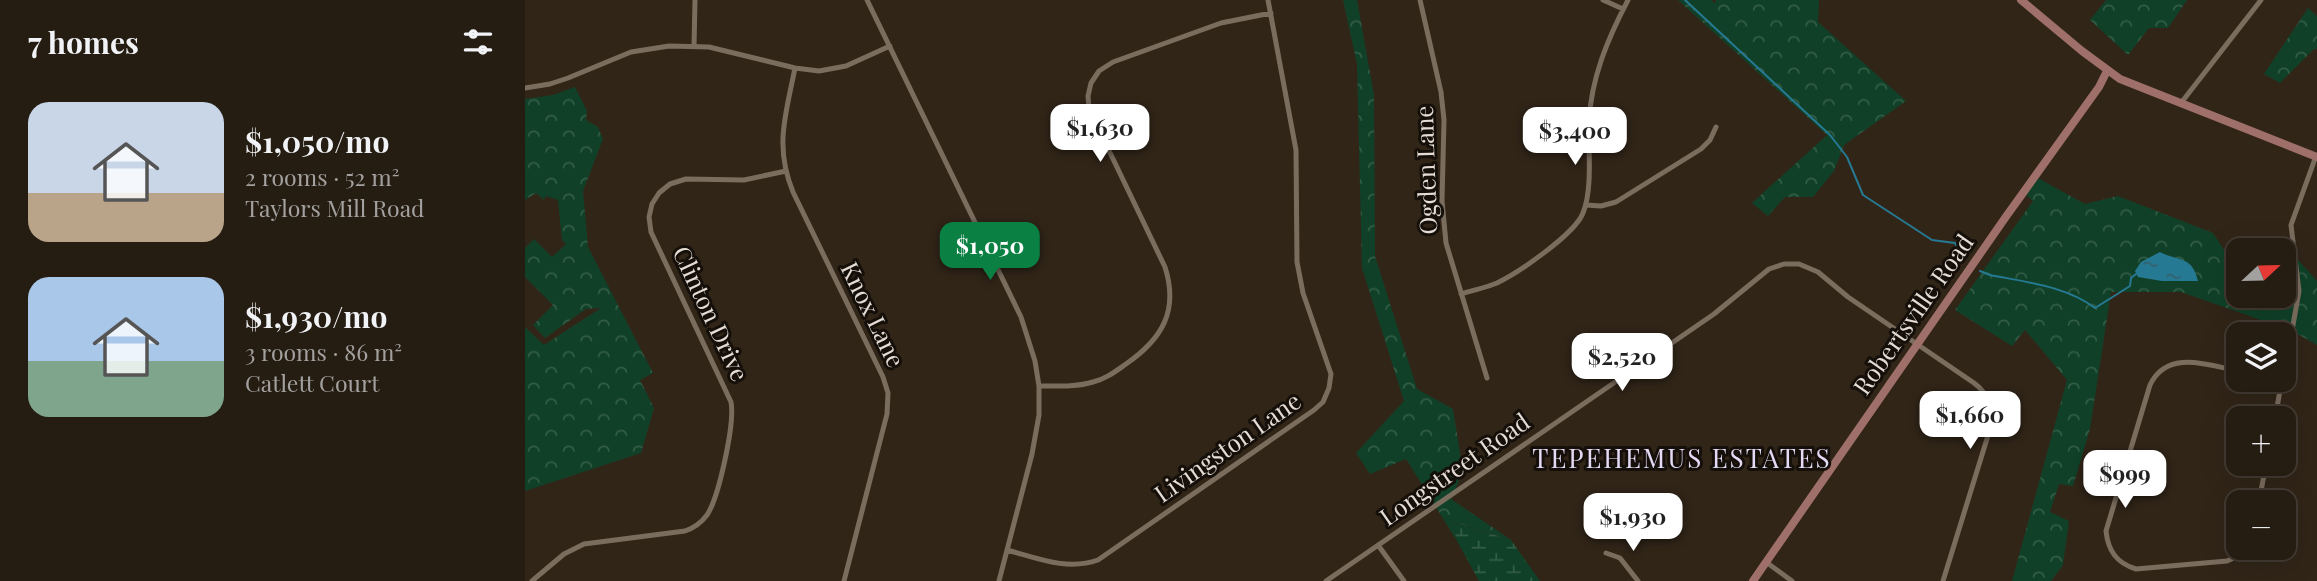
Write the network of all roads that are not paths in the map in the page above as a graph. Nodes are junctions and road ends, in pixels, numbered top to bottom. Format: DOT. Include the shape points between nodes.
graph roads {
  1 [pos="695,0"];
  2 [pos="867,0"];
  3 [pos="1268,0"];
  4 [pos="1420,0"];
  5 [pos="1604,0"];
  6 [pos="1628,0"];
  7 [pos="2021,0"];
  8 [pos="2261,0"];
  9 [pos="1623,9"];
  10 [pos="1271,13"];
  11 [pos="694,46"];
  12 [pos="890,46"];
  13 [pos="795,68"];
  14 [pos="2107,71"];
  15 [pos="525,88"];
  16 [pos="2181,103"];
  17 [pos="1716,127"];
  18 [pos="2317,157"];
  19 [pos="786,171"];
  20 [pos="1586,205"];
  21 [pos="1461,294"];
  22 [pos="2293,322"];
  23 [pos="1917,344"];
  24 [pos="2226,369"];
  25 [pos="1487,378"];
  26 [pos="1039,386"];
  27 [pos="1378,545"];
  28 [pos="1007,550"];
  29 [pos="1607,552"];
  30 [pos="2229,560"];
  31 [pos="1766,562"];
  32 [pos="532,581"];
  33 [pos="843,581"];
  34 [pos="999,581"];
  35 [pos="1327,581"];
  36 [pos="1404,581"];
  37 [pos="1638,581"];
  38 [pos="1753,581"];
  39 [pos="1792,581"];
  40 [pos="1943,581"];
  1 -- 11 [label="street"];
  2 -- 12 [label="street"];
  3 -- 10 [label="street, Livingston Lane"];
  4 -- 21 [label="street, Ogden Lane" via="1444,120 1443,224"];
  5 -- 9 [label="street"];
  6 -- 9 [label="street"];
  7 -- 14 [label="street"];
  8 -- 16 [label="street"];
  9 -- 20 [label="street" via="1601,59 1592,95"];
  10 -- 26 [label="street" via="1209,26 1113,62 1095,76 1089,88 1089,109 1165,267 1169,307 1152,343 1107,377 1087,384"];
  10 -- 28 [label="street, Livingston Lane" via="1296,150 1297,262 1331,374 1325,398 1098,560 1067,565"];
  11 -- 13 [label="street"];
  11 -- 15 [label="street" via="631,52 559,81"];
  12 -- 13 [label="street" via="838,68"];
  12 -- 26 [label="street" via="1021,317"];
  13 -- 19 [label="street, Knox Lane" via="782,129"];
  14 -- 16 [label="street"];
  14 -- 23 [label="street, Robertsville Road"];
  16 -- 18 [label="street"];
  17 -- 20 [label="street" via="1701,149 1619,200"];
  18 -- 22 [label="street" via="2291,225 2299,291"];
  19 -- 32 [label="street, Clinton Drive" via="744,180 678,180 659,193 650,210 651,232 731,402 731,432 706,516 685,531 584,544"];
  19 -- 33 [label="street, Knox Lane" via="888,393 887,414"];
  20 -- 21 [label="street" via="1567,236 1502,280"];
  21 -- 25 [label="street, Ogden Lane"];
  23 -- 27 [label="street, Longstreet Road" via="1811,268 1789,263 1776,266"];
  23 -- 31 [label="street, Robertsville Road"];
  23 -- 40 [label="street, Longstreet Road" via="1980,387 1992,410"];
  24 -- 30 [label="street" via="2182,362 2156,375 2106,531 2116,558 2136,569"];
  26 -- 28 [label="street" via="1036,439"];
  27 -- 35 [label="street, Longstreet Road"];
  27 -- 36 [label="street"];
  28 -- 34 [label="street"];
  29 -- 37 [label="street" via="1620,558"];
  31 -- 38 [label="street, Robertsville Road"];
  31 -- 39 [label="street"];
}
